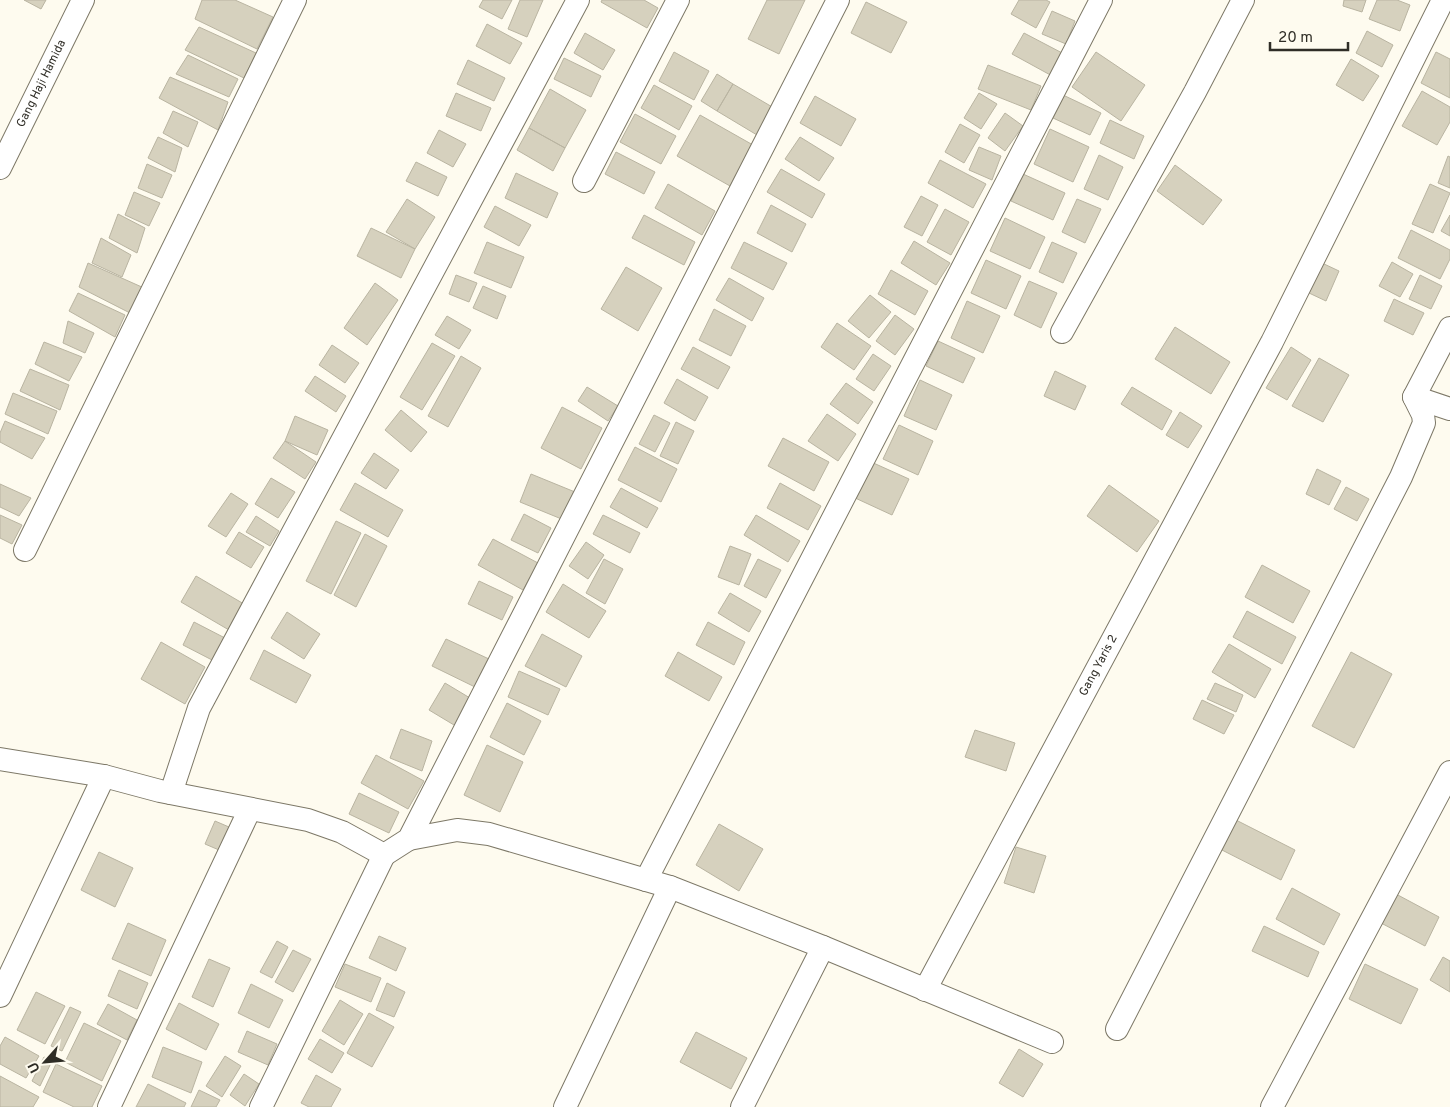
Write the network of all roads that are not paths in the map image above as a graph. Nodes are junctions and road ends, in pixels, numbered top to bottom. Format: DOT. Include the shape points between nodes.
graph roads {
  1 [pos="83,0"];
  2 [pos="295,0"];
  3 [pos="578,0"];
  4 [pos="678,0"];
  5 [pos="838,0"];
  6 [pos="1101,0"];
  7 [pos="1243,0"];
  8 [pos="1443,0"];
  9 [pos="0,168"];
  10 [pos="584,181"];
  11 [pos="1450,328"];
  12 [pos="1062,332"];
  13 [pos="1414,397"];
  14 [pos="1450,409"];
  15 [pos="25,550"];
  16 [pos="0,759"];
  17 [pos="1450,772"];
  18 [pos="104,776"];
  19 [pos="171,793"];
  20 [pos="250,808"];
  21 [pos="409,839"];
  22 [pos="384,854"];
  23 [pos="646,880"];
  24 [pos="670,887"];
  25 [pos="822,947"];
  26 [pos="925,990"];
  27 [pos="0,996"];
  28 [pos="1117,1029"];
  29 [pos="1052,1042"];
  30 [pos="109,1107"];
  31 [pos="261,1107"];
  32 [pos="566,1107"];
  33 [pos="742,1107"];
  34 [pos="1272,1107"];
  1 -- 9 [label="street, Gang Haji Hamida"];
  2 -- 15 [label="street"];
  3 -- 19 [label="street" via="198,708"];
  4 -- 10 [label="street"];
  5 -- 21 [label="street"];
  6 -- 23 [label="street"];
  7 -- 12 [label="street"];
  8 -- 26 [label="street, Gang Yaris 2" via="1272,342"];
  11 -- 13 [label="street"];
  13 -- 14 [label="street"];
  13 -- 28 [label="street" via="1424,423 1401,477"];
  16 -- 18 [label="street"];
  17 -- 34 [label="street"];
  18 -- 19 [label="street"];
  18 -- 27 [label="street"];
  19 -- 20 [label="street"];
  20 -- 22 [label="street" via="308,820 342,832"];
  20 -- 30 [label="street"];
  21 -- 22 [label="street"];
  21 -- 23 [label="street" via="456,830 489,834"];
  22 -- 31 [label="street"];
  23 -- 24 [label="street"];
  24 -- 25 [label="street"];
  24 -- 32 [label="street"];
  25 -- 26 [label="street"];
  25 -- 33 [label="street"];
  26 -- 29 [label="street"];
}
